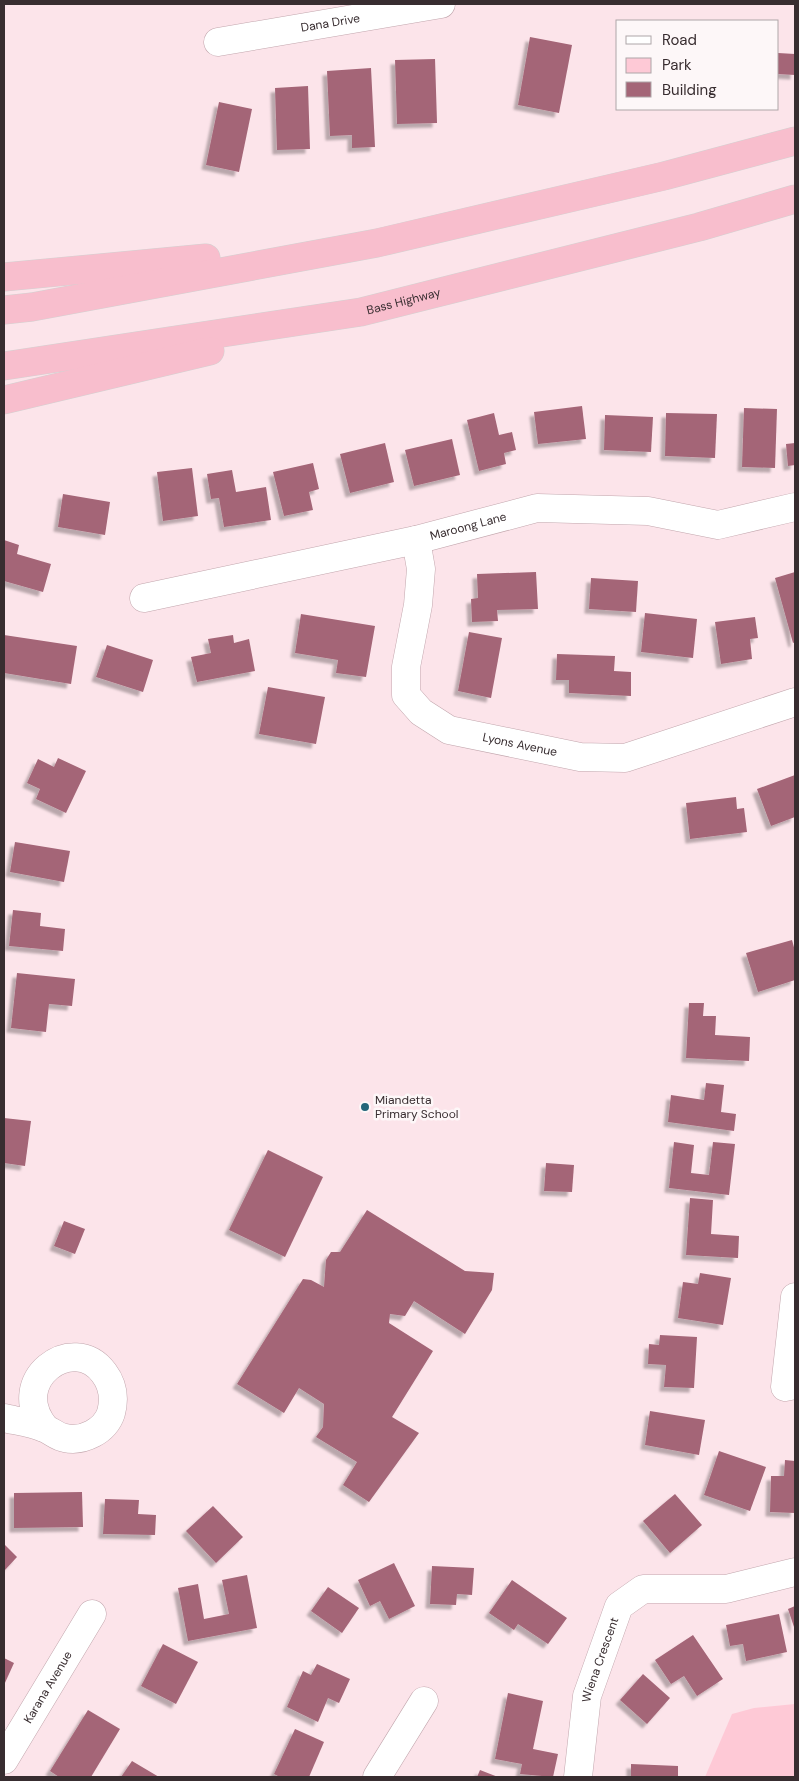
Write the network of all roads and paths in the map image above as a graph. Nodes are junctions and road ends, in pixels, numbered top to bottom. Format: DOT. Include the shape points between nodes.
graph roads {
  1 [pos="441,4"];
  2 [pos="218,42"];
  3 [pos="795,142"];
  4 [pos="795,199"];
  5 [pos="377,243"];
  6 [pos="4,277"];
  7 [pos="4,310"];
  8 [pos="361,312"];
  9 [pos="4,366"];
  10 [pos="4,400"];
  11 [pos="795,507"];
  12 [pos="416,540"];
  13 [pos="144,598"];
  14 [pos="795,702"];
  15 [pos="795,1297"];
  16 [pos="795,1385"];
  17 [pos="34,1386"];
  18 [pos="4,1404"];
  19 [pos="4,1418"];
  20 [pos="45,1428"];
  21 [pos="795,1572"];
  22 [pos="92,1614"];
  23 [pos="424,1701"];
  24 [pos="4,1760"];
  25 [pos="377,1777"];
  26 [pos="578,1777"];
  1 -- 2 [label="street, Dana Drive"];
  3 -- 5 [label="highway"];
  4 -- 8 [label="highway, Bass Highway" via="698,227"];
  5 -- 6 [label="highway"];
  5 -- 7 [label="highway"];
  8 -- 9 [label="highway, Bass Highway"];
  8 -- 10 [label="highway"];
  11 -- 12 [label="street, Maroong Lane" via="718,525 648,511 537,508"];
  12 -- 13 [label="street, Maroong Lane"];
  12 -- 14 [label="street, Lyons Avenue" via="421,569 406,667 406,694 421,712 449,730 580,757 625,758"];
  15 -- 16 [label="street" via="785,1387"];
  17 -- 18 [label="street"];
  17 -- 20 [label="street" via="34,1409"];
  17 -- 20 [label="street" via="39,1376 56,1361 80,1358 102,1370 113,1391 110,1415 96,1432 70,1439"];
  19 -- 20 [label="street"];
  21 -- 26 [label="street, Wiena Crescent" via="726,1589 643,1589 619,1606 587,1696"];
  22 -- 24 [label="street, Karana Avenue"];
  23 -- 25 [label="street"];
}
